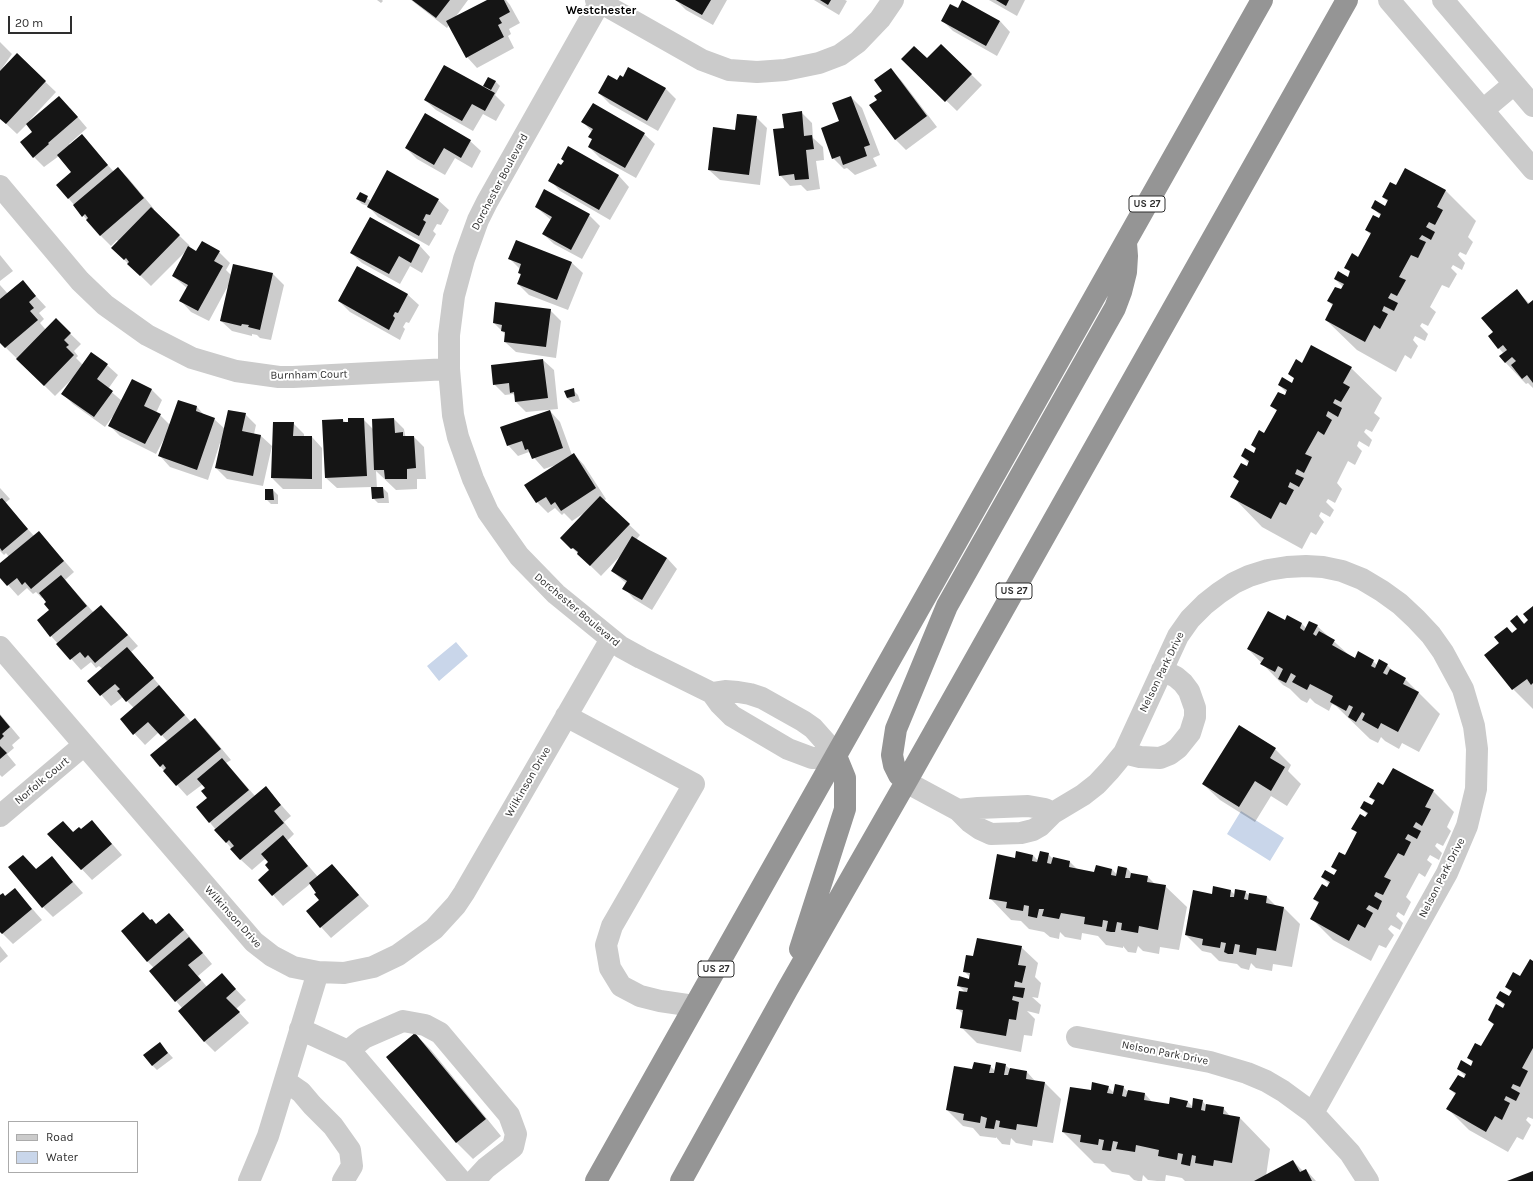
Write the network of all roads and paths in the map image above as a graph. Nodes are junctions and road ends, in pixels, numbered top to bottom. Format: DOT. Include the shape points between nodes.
graph roads {
  1 [pos="893,0"];
  2 [pos="1262,0"];
  3 [pos="1347,0"];
  4 [pos="1389,0"];
  5 [pos="1443,0"];
  6 [pos="599,1"];
  7 [pos="1514,84"];
  8 [pos="1533,106"];
  9 [pos="1483,110"];
  10 [pos="1533,168"];
  11 [pos="0,186"];
  12 [pos="1126,241"];
  13 [pos="449,369"];
  14 [pos="611,639"];
  15 [pos="0,647"];
  16 [pos="1162,670"];
  17 [pos="712,693"];
  18 [pos="566,716"];
  19 [pos="84,745"];
  20 [pos="1124,753"];
  21 [pos="836,756"];
  22 [pos="906,782"];
  23 [pos="0,816"];
  24 [pos="318,972"];
  25 [pos="787,990"];
  26 [pos="694,1006"];
  27 [pos="300,1029"];
  28 [pos="1077,1037"];
  29 [pos="348,1051"];
  30 [pos="285,1081"];
  31 [pos="1313,1113"];
  32 [pos="249,1181"];
  33 [pos="343,1181"];
  34 [pos="461,1181"];
  35 [pos="474,1181"];
  36 [pos="596,1181"];
  37 [pos="681,1181"];
  38 [pos="1368,1181"];
  1 -- 6 [label="street" via="880,19 858,42 840,54 819,63 785,70 757,72 728,70 702,60"];
  2 -- 12 [label="highway, US 27"];
  3 -- 22 [label="highway, US 27"];
  4 -- 9 [label="street"];
  5 -- 7 [label="street"];
  6 -- 13 [label="street, Dorchester Boulevard" via="478,220 454,296 449,335"];
  7 -- 8 [label="street"];
  7 -- 9 [label="street"];
  9 -- 10 [label="street"];
  11 -- 13 [label="street, Burnham Court" via="96,297 147,335 192,358 236,371 279,377"];
  12 -- 21 [label="highway, US 27"];
  12 -- 22 [label="highway" via="1126,272 1122,292 1115,308 947,606 896,729 892,754 894,765"];
  13 -- 14 [label="street, Dorchester Boulevard" via="458,438 488,512 530,569"];
  14 -- 17 [label="street, Dorchester Boulevard" via="631,653"];
  14 -- 18 [label="street, Wilkinson Drive"];
  15 -- 19 [label="street, Wilkinson Drive"];
  16 -- 20 [label="street, Nelson Park Drive"];
  16 -- 20 [label="street" via="1176,677 1189,691 1195,708 1190,733 1178,748 1160,758 1145,758"];
  16 -- 31 [label="street, Nelson Park Drive" via="1178,636 1190,619 1219,593 1249,576 1268,570 1299,566 1323,567 1362,579 1400,604 1416,619 1443,652 1469,707 1474,726 1478,770 1467,826 1447,873"];
  17 -- 21 [label="street, Dorchester Boulevard" via="732,716 788,750 812,758"];
  17 -- 21 [label="street" via="738,692 762,698 813,728"];
  18 -- 24 [label="street, Wilkinson Drive" via="464,893 446,917 412,947 385,962 359,971"];
  18 -- 26 [label="street" via="694,784 612,926 606,945 610,968 621,986 640,996"];
  19 -- 23 [label="street, Norfolk Court"];
  19 -- 24 [label="street, Wilkinson Drive" via="262,950 293,967"];
  20 -- 22 [label="street, Nelson Park Drive" via="1097,784 1053,813 1033,830 1020,833 991,834 980,829 958,810"];
  21 -- 25 [label="highway" via="845,778 845,809"];
  21 -- 26 [label="highway, US 27"];
  22 -- 25 [label="highway, US 27"];
  24 -- 27 [label="street"];
  25 -- 37 [label="highway, US 27"];
  26 -- 36 [label="highway, US 27"];
  27 -- 29 [label="street"];
  27 -- 30 [label="street"];
  28 -- 31 [label="street, Nelson Park Drive" via="1228,1066 1283,1090"];
  29 -- 34 [label="street"];
  29 -- 35 [label="street" via="364,1038 403,1021 425,1025 440,1033 509,1115 516,1134 513,1147"];
  30 -- 32 [label="street" via="268,1136"];
  30 -- 33 [label="street" via="301,1092 333,1126 350,1150 352,1166"];
  31 -- 38 [label="street, Nelson Park Drive" via="1350,1153"];
}
